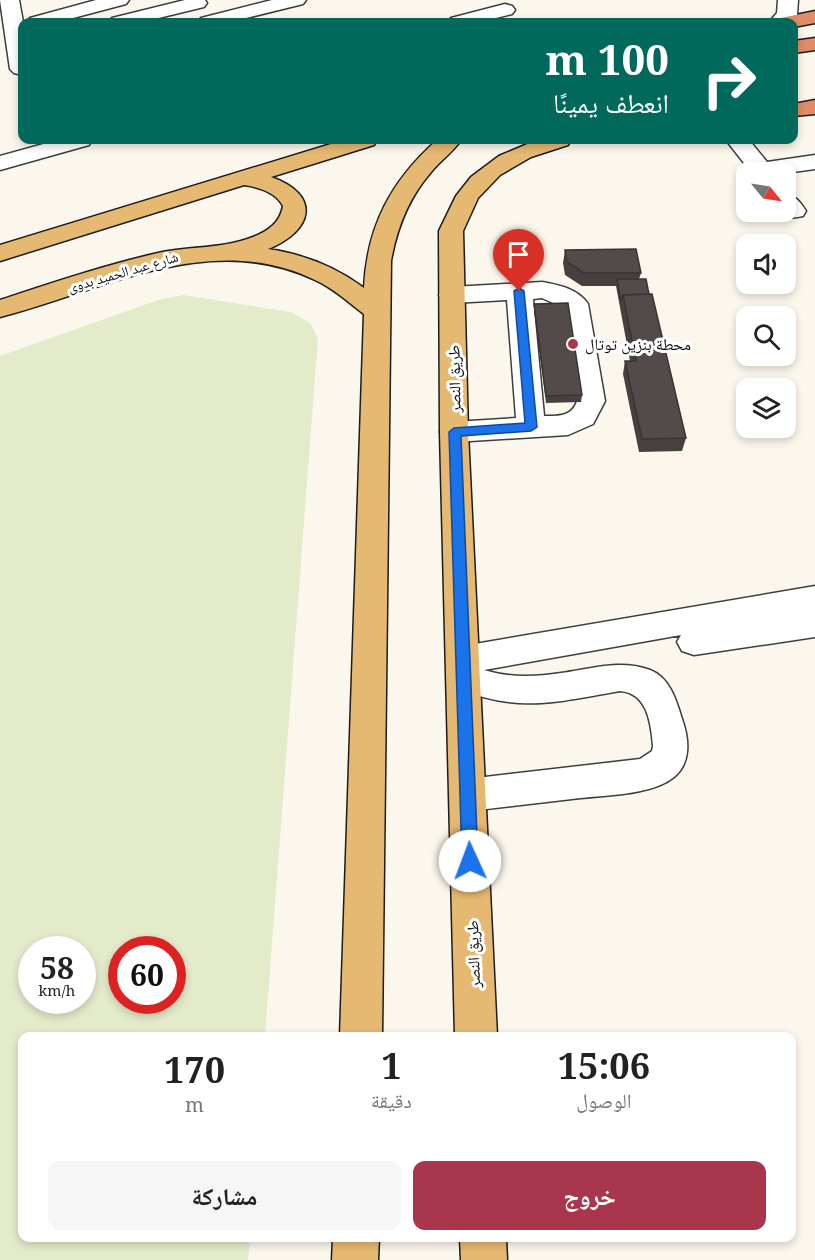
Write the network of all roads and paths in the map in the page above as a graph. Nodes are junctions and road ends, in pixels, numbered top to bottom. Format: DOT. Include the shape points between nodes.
graph roads {
  1 [pos="119,0"];
  2 [pos="296,0"];
  3 [pos="788,0"];
  4 [pos="197,3"];
  5 [pos="506,11"];
  6 [pos="47,16"];
  7 [pos="815,17"];
  8 [pos="135,18"];
  9 [pos="224,18"];
  10 [pos="475,18"];
  11 [pos="784,18"];
  12 [pos="12,19"];
  13 [pos="798,20"];
  14 [pos="815,44"];
  15 [pos="798,46"];
  16 [pos="18,49"];
  17 [pos="815,61"];
  18 [pos="798,63"];
  19 [pos="18,70"];
  20 [pos="0,74"];
  21 [pos="815,90"];
  22 [pos="798,92"];
  23 [pos="815,107"];
  24 [pos="798,109"];
  25 [pos="815,124"];
  26 [pos="798,126"];
  27 [pos="66,144"];
  28 [pos="353,144"];
  29 [pos="446,144"];
  30 [pos="549,144"];
  31 [pos="739,144"];
  32 [pos="0,162"];
  33 [pos="754,162"];
  34 [pos="815,162"];
  35 [pos="796,165"];
  36 [pos="242,178"];
  37 [pos="233,252"];
  38 [pos="0,253"];
  39 [pos="519,291"];
  40 [pos="452,296"];
  41 [pos="0,309"];
  42 [pos="378,312"];
  43 [pos="531,427"];
  44 [pos="454,432"];
  45 [pos="815,599"];
  46 [pos="815,624"];
  47 [pos="463,669"];
  48 [pos="468,795"];
  49 [pos="361,1032"];
  50 [pos="476,1032"];
  51 [pos="356,1242"];
  52 [pos="355,1260"];
  1 -- 6 [label="street"];
  2 -- 9 [label="street"];
  3 -- 11 [label="street"];
  4 -- 8 [label="street"];
  5 -- 10 [label="street"];
  7 -- 13 [label="highway"];
  12 -- 16 [label="street"];
  14 -- 15 [label="highway"];
  17 -- 18 [label="highway"];
  19 -- 20 [label="street"];
  21 -- 22 [label="highway"];
  23 -- 24 [label="highway"];
  25 -- 26 [label="highway"];
  27 -- 32 [label="street"];
  28 -- 36 [label="main road"];
  29 -- 42 [label="main road" via="414,175 387,222 378,261"];
  30 -- 40 [label="main road, طريق النصر" via="490,171 458,209 451,231"];
  31 -- 33 [label="street"];
  34 -- 35 [label="street"];
  36 -- 37 [label="main road" via="268,183 288,194 294,205 293,216 286,228 272,237"];
  36 -- 38 [label="main road"];
  37 -- 41 [label="main road, شارع عبد الحميد بدوى" via="152,261"];
  37 -- 42 [label="main road, شارع عبد الحميد بدوى" via="266,255 321,272"];
  39 -- 40 [label="street"];
  39 -- 43 [label="street"];
  39 -- 43 [label="street" via="556,292 575,304 591,401 589,412 580,421"];
  40 -- 44 [label="main road, طريق النصر"];
  42 -- 49 [label="main road"];
  43 -- 44 [label="street"];
  44 -- 47 [label="main road, طريق النصر"];
  45 -- 47 [label="street"];
  46 -- 47 [label="street"];
  47 -- 48 [label="main road, طريق النصر"];
  47 -- 48 [label="street" via="496,689 513,692 620,677 644,682 654,690 672,750 655,771 640,775"];
  48 -- 50 [label="main road, طريق النصر"];
  51 -- 52 [label="main road"];
}
